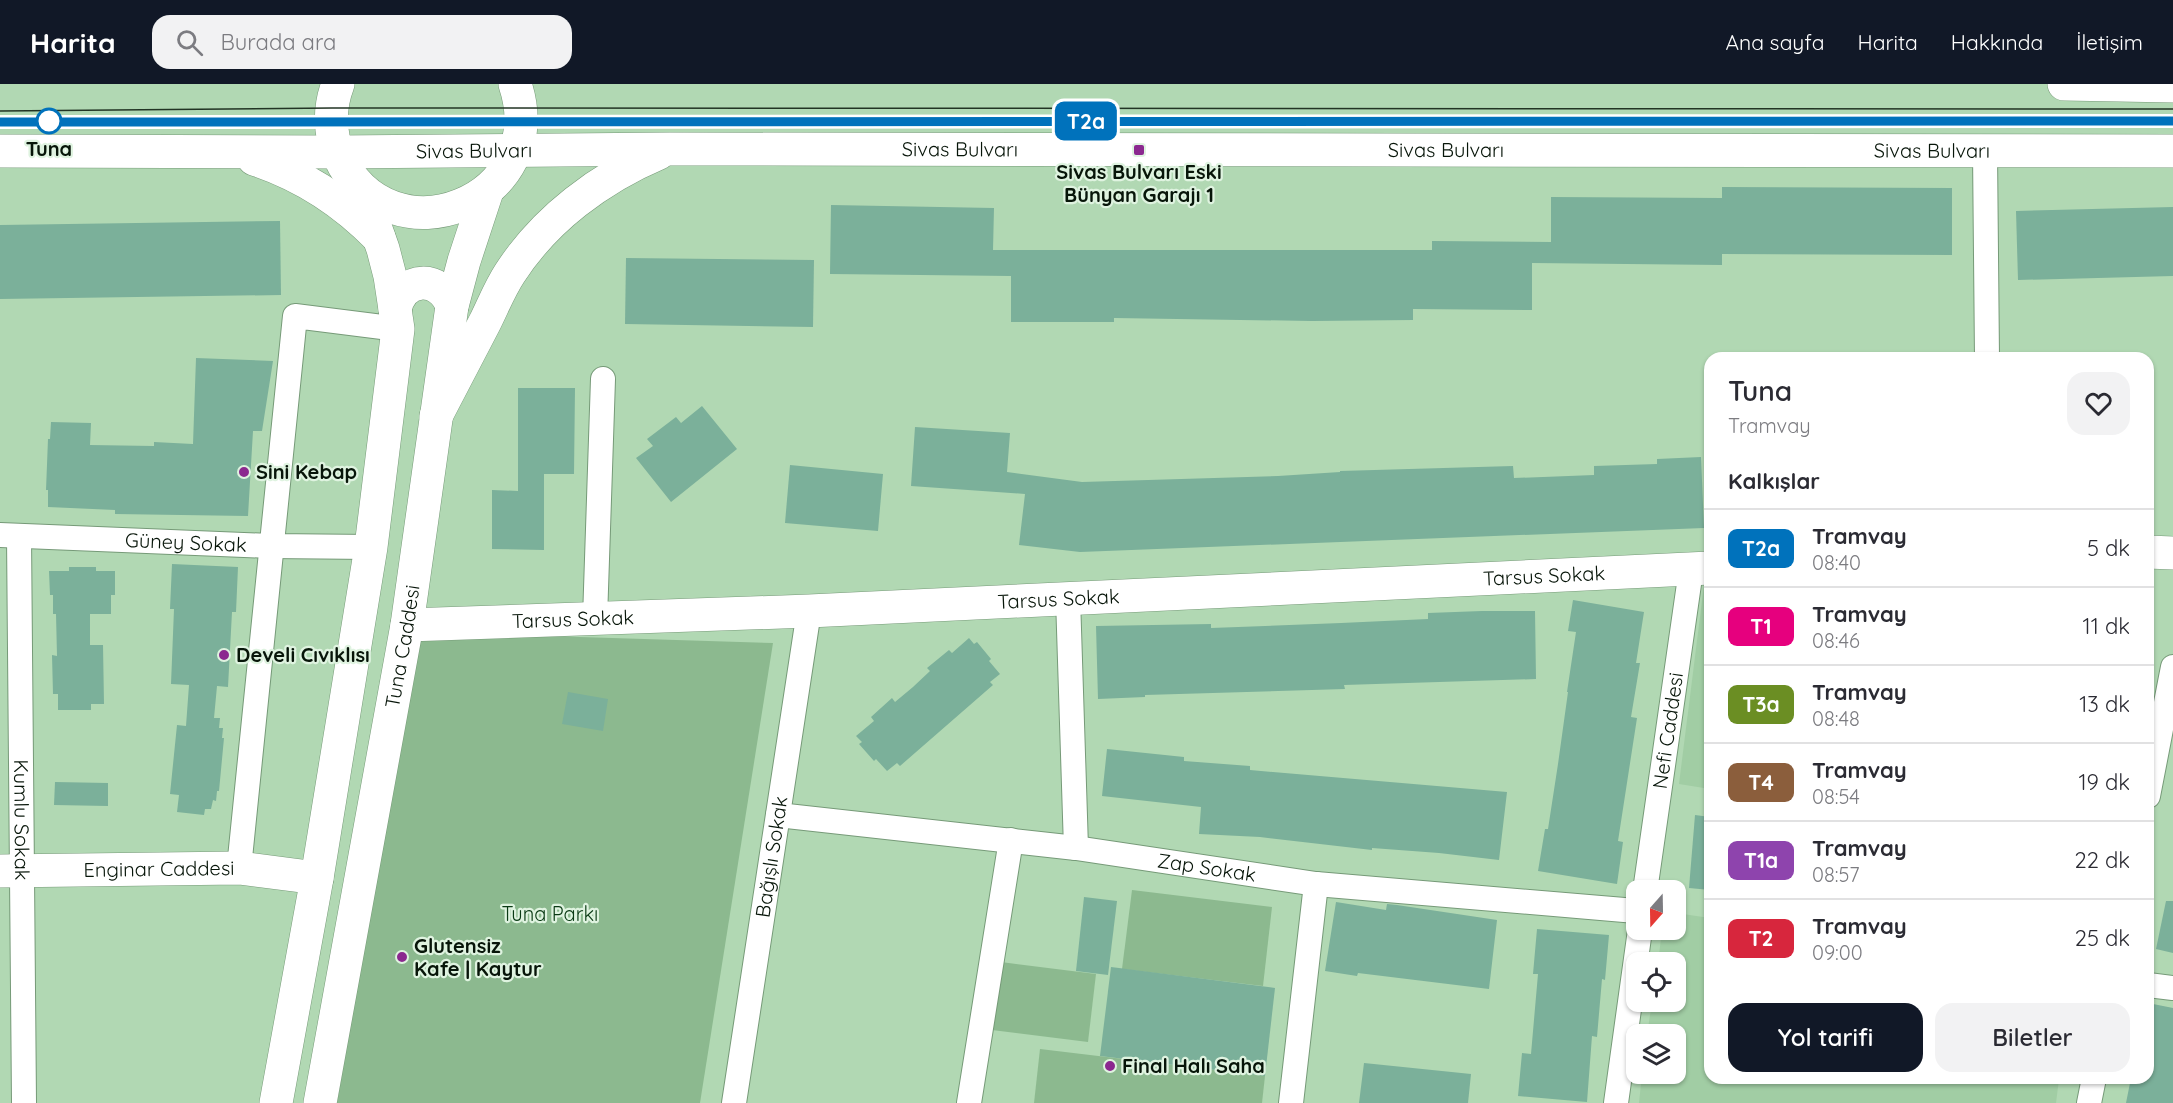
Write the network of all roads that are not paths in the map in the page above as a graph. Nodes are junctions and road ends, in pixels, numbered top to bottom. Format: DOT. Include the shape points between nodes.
graph roads {
  1 [pos="338,84"];
  2 [pos="515,84"];
  3 [pos="2064,84"];
  4 [pos="2173,86"];
  5 [pos="670,149"];
  6 [pos="0,151"];
  7 [pos="515,151"];
  8 [pos="1985,151"];
  9 [pos="2173,151"];
  10 [pos="220,152"];
  11 [pos="338,152"];
  12 [pos="354,180"];
  13 [pos="487,191"];
  14 [pos="379,238"];
  15 [pos="452,306"];
  16 [pos="397,319"];
  17 [pos="1987,352"];
  18 [pos="603,379"];
  19 [pos="436,416"];
  20 [pos="10,536"];
  21 [pos="271,546"];
  22 [pos="371,547"];
  23 [pos="2154,552"];
  24 [pos="2173,553"];
  25 [pos="1700,569"];
  26 [pos="1068,598"];
  27 [pos="809,611"];
  28 [pos="595,619"];
  29 [pos="407,625"];
  30 [pos="2173,667"];
  31 [pos="2167,728"];
  32 [pos="2154,775"];
  33 [pos="778,815"];
  34 [pos="1011,840"];
  35 [pos="1076,848"];
  36 [pos="239,868"];
  37 [pos="11,871"];
  38 [pos="317,878"];
  39 [pos="1647,880"];
  40 [pos="1316,884"];
  41 [pos="1626,910"];
  42 [pos="1639,940"];
  43 [pos="2154,986"];
  44 [pos="2173,988"];
  45 [pos="2093,1084"];
  46 [pos="24,1103"];
  47 [pos="276,1103"];
  48 [pos="320,1103"];
  49 [pos="734,1103"];
  50 [pos="969,1103"];
  51 [pos="1291,1103"];
  52 [pos="1616,1103"];
  53 [pos="2089,1103"];
  1 -- 11 [label="main road" via="331,123"];
  2 -- 7 [label="main road" via="521,122"];
  3 -- 4 [label="main road"];
  5 -- 7 [label="main road, Sivas Bulvarı"];
  5 -- 8 [label="main road, Sivas Bulvarı"];
  5 -- 19 [label="main road" via="588,193 563,212 525,252 509,274"];
  6 -- 10 [label="main road, Sivas Bulvarı"];
  7 -- 11 [label="main road, Sivas Bulvarı"];
  7 -- 13 [label="main road"];
  8 -- 9 [label="main road, Sivas Bulvarı"];
  8 -- 17 [label="street"];
  10 -- 11 [label="main road, Sivas Bulvarı"];
  10 -- 14 [label="main road" via="269,164 314,185 338,200"];
  11 -- 12 [label="main road"];
  12 -- 13 [label="main road" via="380,201 411,212 459,207"];
  12 -- 14 [label="main road"];
  13 -- 15 [label="main road, Tuna Caddesi"];
  14 -- 16 [label="main road"];
  15 -- 16 [label="main road" via="444,290 420,283 406,289 397,301"];
  15 -- 19 [label="main road, Tuna Caddesi"];
  16 -- 21 [label="street" via="295,316"];
  16 -- 22 [label="main road"];
  18 -- 28 [label="street"];
  19 -- 29 [label="main road, Tuna Caddesi"];
  20 -- 21 [label="street, Güney Sokak"];
  20 -- 37 [label="street, Kumlu Sokak"];
  21 -- 22 [label="street, Güney Sokak"];
  21 -- 36 [label="street"];
  22 -- 38 [label="main road"];
  23 -- 24 [label="main road"];
  25 -- 26 [label="main road, Tarsus Sokak"];
  25 -- 39 [label="street, Nefi Caddesi"];
  26 -- 27 [label="main road, Tarsus Sokak"];
  26 -- 35 [label="street"];
  27 -- 28 [label="main road, Tarsus Sokak"];
  27 -- 33 [label="street, Bağışlı Sokak"];
  28 -- 29 [label="main road, Tarsus Sokak"];
  29 -- 48 [label="main road, Tuna Caddesi"];
  30 -- 31 [label="street"];
  31 -- 32 [label="street"];
  33 -- 34 [label="street, Zap Sokak"];
  33 -- 49 [label="street, Bağışlı Sokak"];
  34 -- 35 [label="street, Zap Sokak"];
  34 -- 50 [label="street"];
  35 -- 40 [label="street, Zap Sokak"];
  36 -- 37 [label="main road, Enginar Caddesi"];
  36 -- 38 [label="main road, Enginar Caddesi"];
  37 -- 46 [label="street, Kumlu Sokak"];
  38 -- 47 [label="main road"];
  40 -- 41 [label="street, Zap Sokak"];
  40 -- 51 [label="street"];
  42 -- 52 [label="street"];
  43 -- 44 [label="street"];
  45 -- 53 [label="street"];
}
